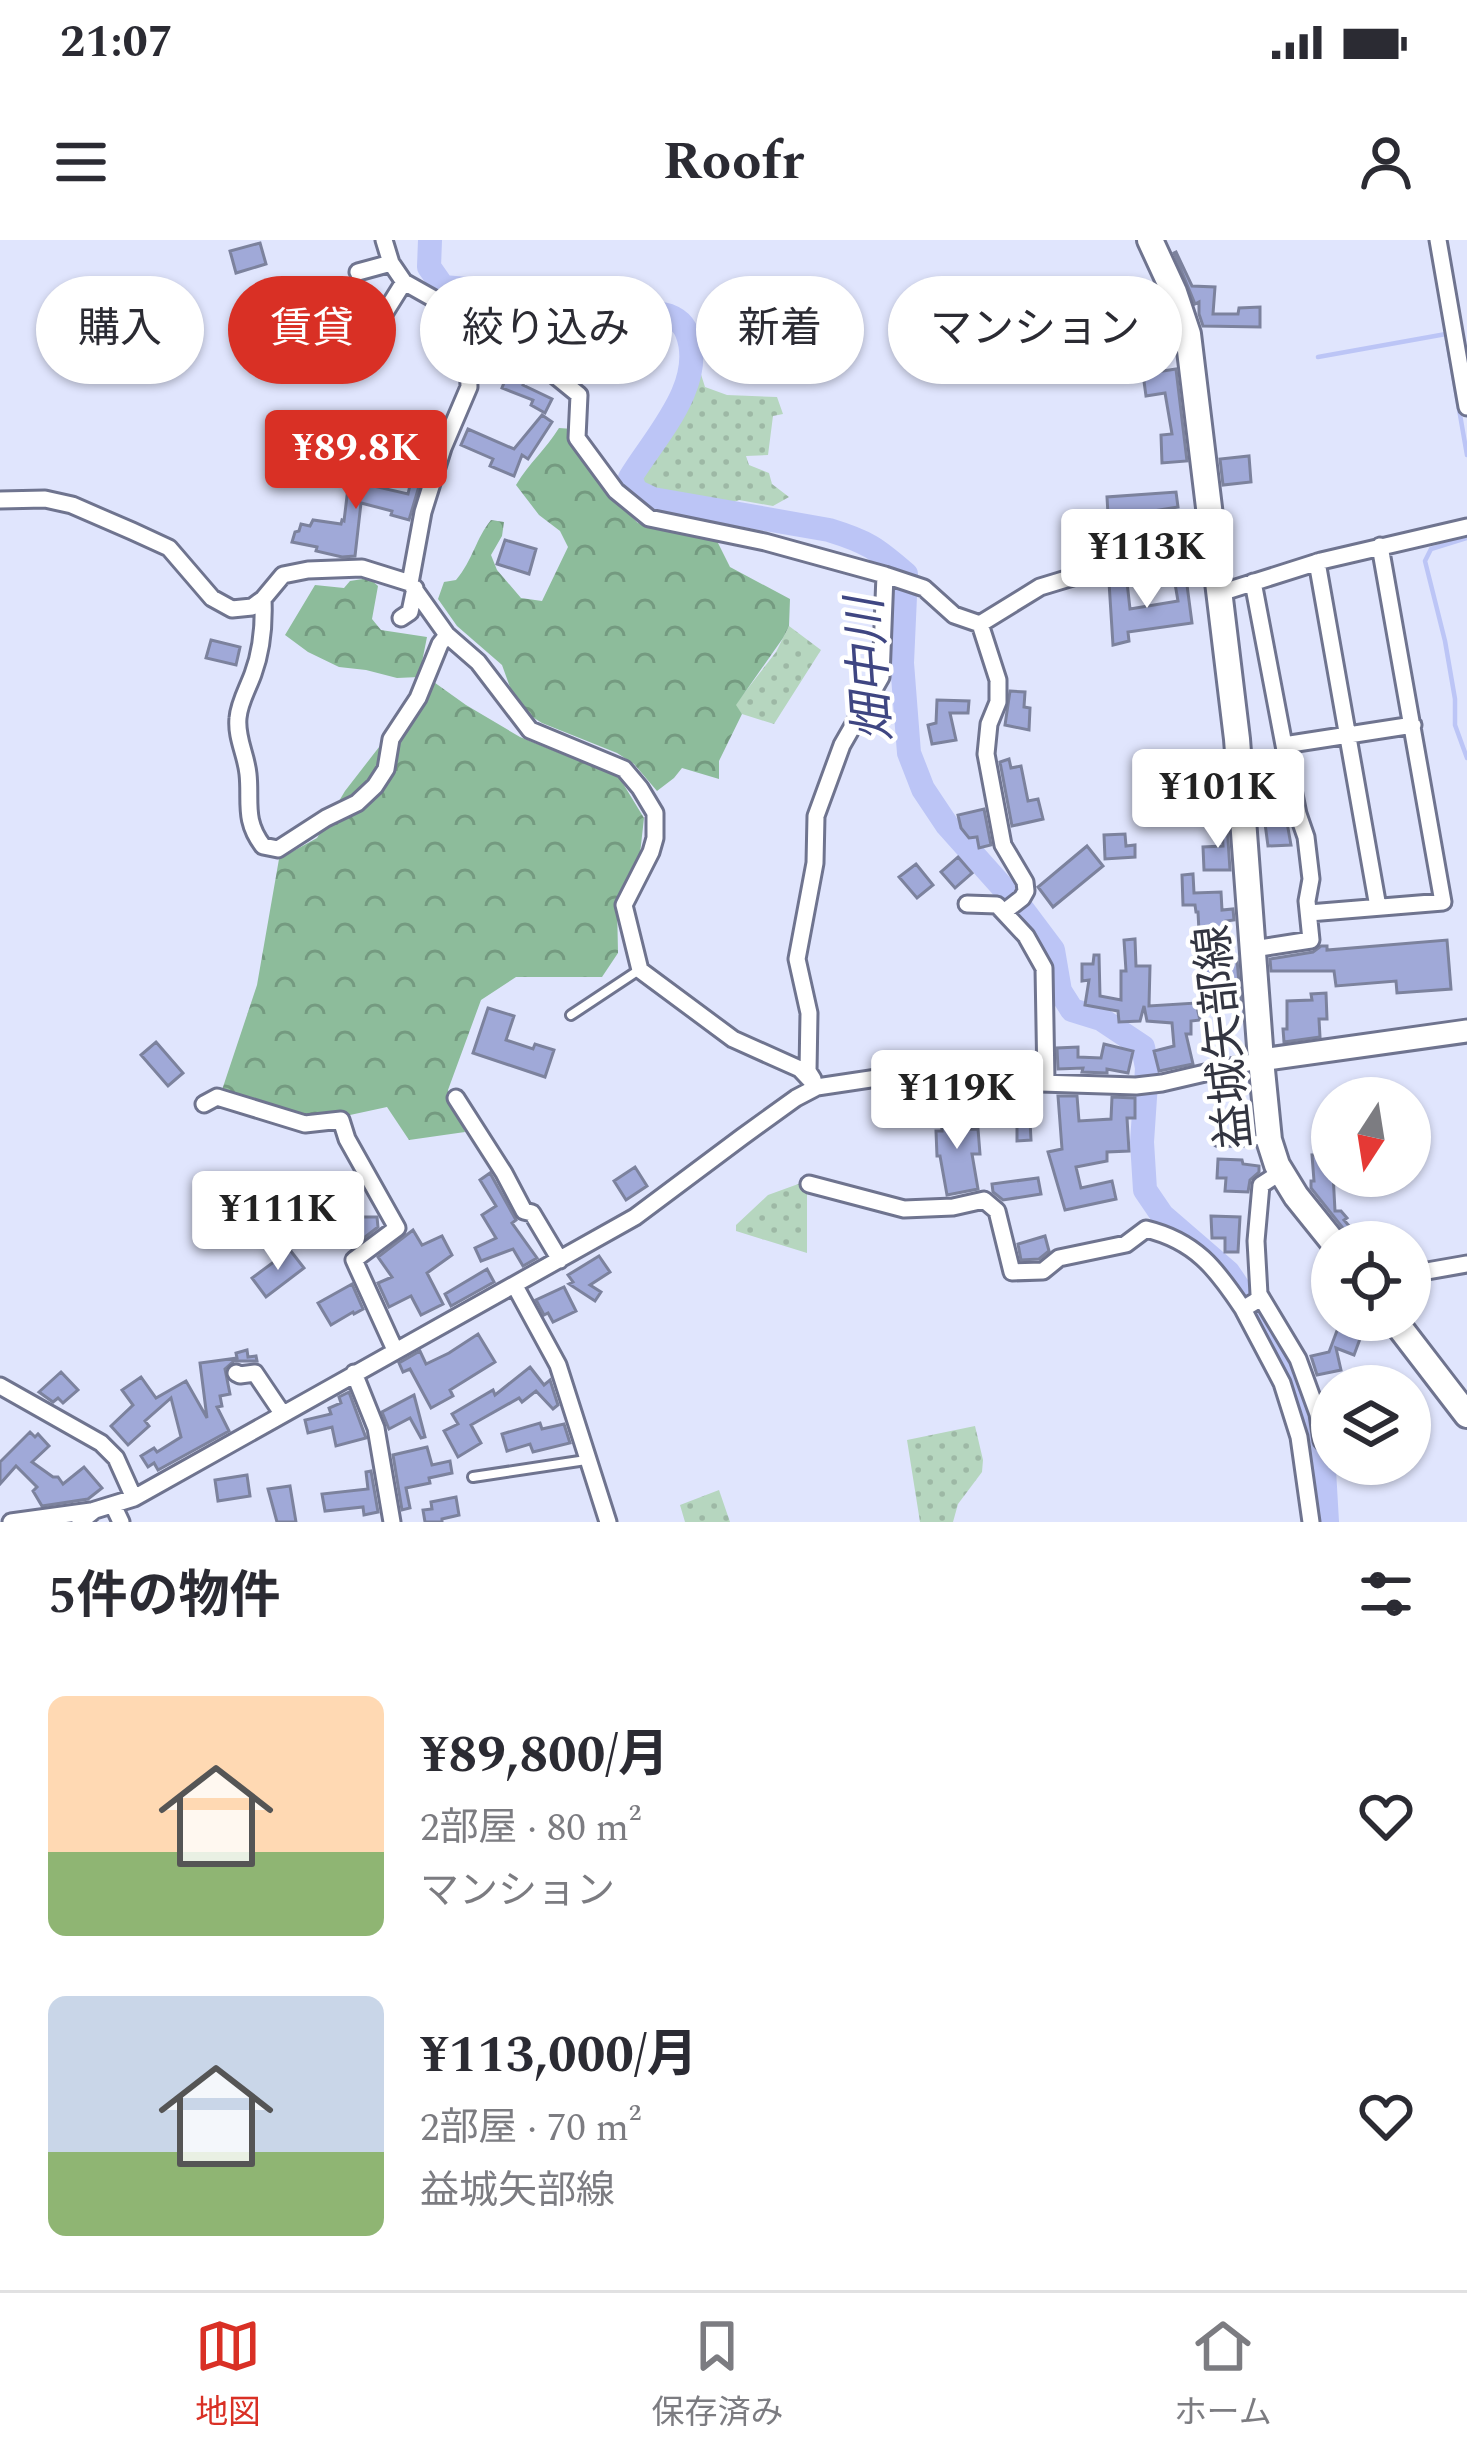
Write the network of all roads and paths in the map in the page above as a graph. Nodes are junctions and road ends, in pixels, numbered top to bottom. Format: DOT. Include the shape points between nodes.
graph roads {
  1 [pos="384,240"];
  2 [pos="1150,240"];
  3 [pos="1438,240"];
  4 [pos="391,263"];
  5 [pos="358,272"];
  6 [pos="404,282"];
  7 [pos="420,291"];
  8 [pos="396,294"];
  9 [pos="469,384"];
  10 [pos="566,384"];
  11 [pos="1467,407"];
  12 [pos="0,500"];
  13 [pos="1467,527"];
  14 [pos="1380,546"];
  15 [pos="1214,554"];
  16 [pos="1317,562"];
  17 [pos="888,576"];
  18 [pos="1253,582"];
  19 [pos="412,586"];
  20 [pos="1220,593"];
  21 [pos="263,599"];
  22 [pos="401,618"];
  23 [pos="980,624"];
  24 [pos="447,635"];
  25 [pos="1413,724"];
  26 [pos="1348,735"];
  27 [pos="1284,745"];
  28 [pos="967,904"];
  29 [pos="1012,906"];
  30 [pos="1378,907"];
  31 [pos="1309,913"];
  32 [pos="1253,949"];
  33 [pos="640,970"];
  34 [pos="571,1015"];
  35 [pos="1467,1030"];
  36 [pos="1261,1060"];
  37 [pos="1046,1082"];
  38 [pos="817,1087"];
  39 [pos="456,1098"];
  40 [pos="204,1104"];
  41 [pos="1270,1140"];
  42 [pos="1218,1141"];
  43 [pos="1281,1172"];
  44 [pos="809,1184"];
  45 [pos="1316,1221"];
  46 [pos="560,1260"];
  47 [pos="1467,1264"];
  48 [pos="1431,1270"];
  49 [pos="515,1286"];
  50 [pos="1252,1304"];
  51 [pos="1410,1341"];
  52 [pos="395,1350"];
  53 [pos="236,1373"];
  54 [pos="354,1373"];
  55 [pos="0,1385"];
  56 [pos="1311,1395"];
  57 [pos="282,1413"];
  58 [pos="1467,1415"];
  59 [pos="588,1460"];
  60 [pos="473,1477"];
  61 [pos="134,1498"];
  62 [pos="112,1505"];
  63 [pos="95,1510"];
  64 [pos="11,1522"];
  65 [pos="80,1522"];
  66 [pos="121,1522"];
  67 [pos="392,1522"];
  68 [pos="608,1522"];
  69 [pos="1311,1522"];
  1 -- 4 [label="street"];
  2 -- 15 [label="main road, 益城矢部線" via="1188,334"];
  3 -- 11 [label="street"];
  4 -- 5 [label="street"];
  4 -- 6 [label="street"];
  6 -- 7 [label="street"];
  6 -- 8 [label="street"];
  9 -- 19 [label="street" via="430,490"];
  10 -- 17 [label="street" via="579,395 577,438 616,491 649,518"];
  12 -- 21 [label="street" via="72,505 169,548 212,598 232,609"];
  13 -- 14 [label="street"];
  14 -- 16 [label="street"];
  14 -- 25 [label="street"];
  15 -- 20 [label="main road, 益城矢部線"];
  15 -- 23 [label="street" via="1096,570 1040,587"];
  16 -- 18 [label="street"];
  16 -- 26 [label="street"];
  17 -- 23 [label="street" via="924,588 954,615"];
  17 -- 38 [label="street" via="881,677 842,745 816,816 796,959 808,1013 808,1071"];
  18 -- 20 [label="street"];
  18 -- 27 [label="street"];
  19 -- 21 [label="street" via="362,568 308,570 283,574"];
  19 -- 22 [label="street" via="410,612"];
  19 -- 24 [label="street"];
  20 -- 32 [label="main road, 益城矢部線"];
  21 -- 24 [label="street" via="237,734 262,846 278,849 375,786"];
  23 -- 29 [label="street" via="998,680 986,754 1003,845 1026,891"];
  24 -- 33 [label="street" via="530,730 624,769 656,813 651,852 624,905"];
  25 -- 26 [label="street"];
  25 -- 30 [label="street" via="1443,902"];
  26 -- 27 [label="street"];
  26 -- 30 [label="street"];
  27 -- 31 [label="street" via="1306,837"];
  28 -- 29 [label="street"];
  29 -- 37 [label="street" via="1044,968"];
  30 -- 31 [label="street"];
  31 -- 32 [label="street" via="1311,940"];
  32 -- 36 [label="main road, 益城矢部線"];
  33 -- 34 [label="lane"];
  33 -- 38 [label="street" via="733,1040 800,1069"];
  35 -- 36 [label="street"];
  36 -- 37 [label="street" via="1136,1086"];
  36 -- 41 [label="main road, 益城矢部線"];
  37 -- 38 [label="street" via="877,1078"];
  38 -- 46 [label="street" via="635,1217"];
  39 -- 46 [label="street"];
  40 -- 52 [label="street" via="218,1097 305,1124 341,1120 397,1228 354,1260"];
  41 -- 42 [label="lane"];
  41 -- 43 [label="main road, 益城矢部線"];
  43 -- 45 [label="main road, 益城矢部線"];
  43 -- 50 [label="street" via="1261,1185"];
  44 -- 50 [label="street" via="904,1209 984,1200 997,1211 1012,1272 1043,1271 1059,1258 1126,1244 1146,1229 1167,1234"];
  46 -- 49 [label="street"];
  47 -- 48 [label="street"];
  49 -- 52 [label="street"];
  49 -- 59 [label="street" via="558,1365"];
  50 -- 56 [label="street" via="1298,1359"];
  50 -- 69 [label="street" via="1293,1419"];
  51 -- 58 [label="main road"];
  52 -- 54 [label="street"];
  53 -- 57 [label="street" via="255,1373"];
  54 -- 57 [label="street"];
  54 -- 67 [label="street" via="376,1428"];
  55 -- 61 [label="street" via="101,1443"];
  57 -- 61 [label="street"];
  59 -- 60 [label="lane"];
  59 -- 68 [label="street"];
  61 -- 62 [label="street"];
  62 -- 63 [label="street"];
  62 -- 66 [label="street"];
  63 -- 64 [label="street"];
  63 -- 65 [label="street"];
}
